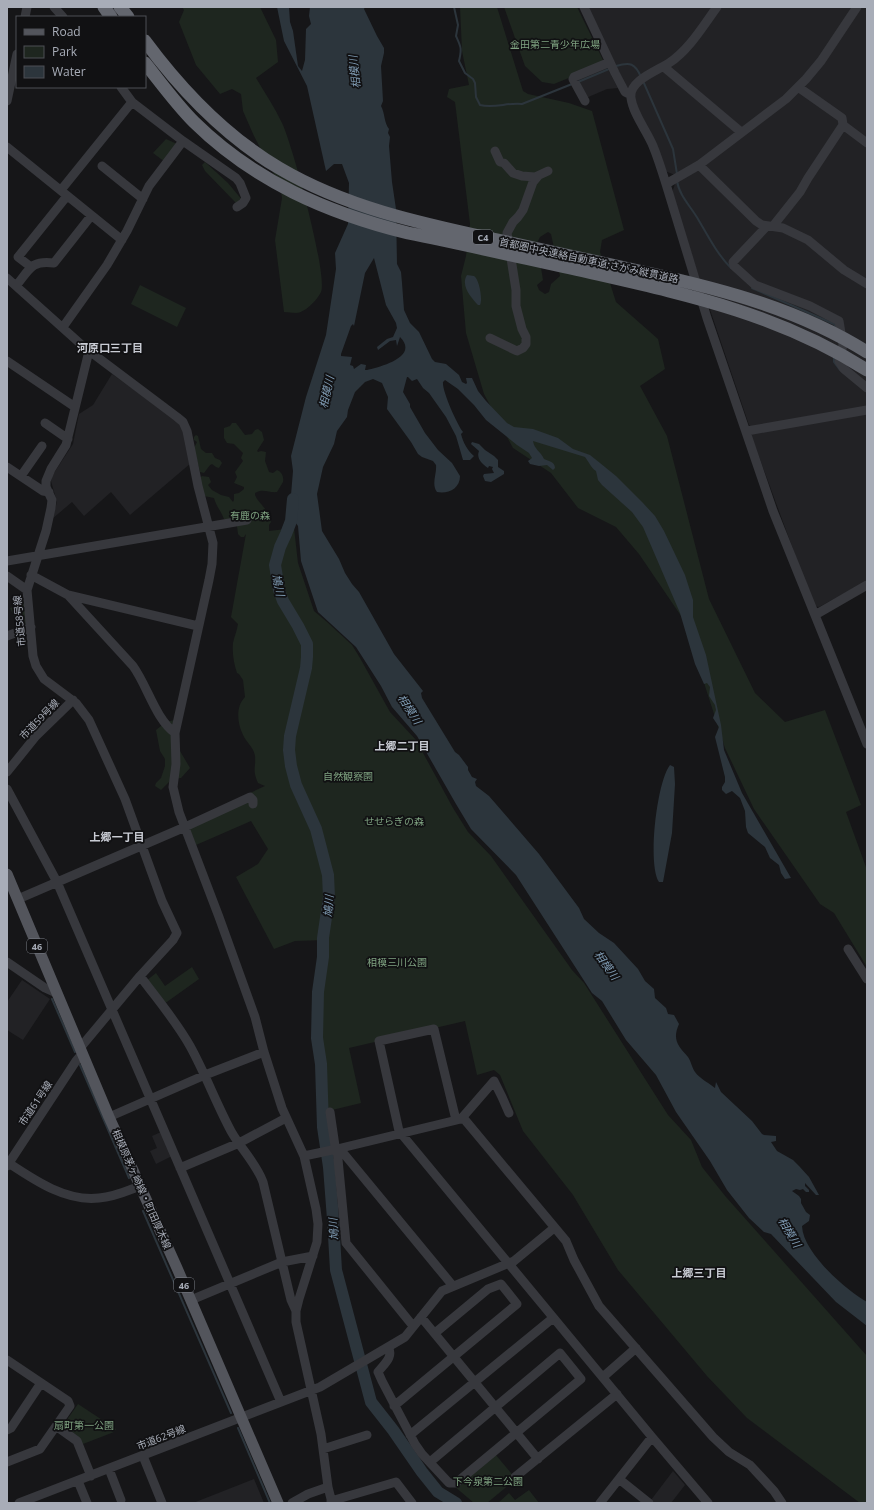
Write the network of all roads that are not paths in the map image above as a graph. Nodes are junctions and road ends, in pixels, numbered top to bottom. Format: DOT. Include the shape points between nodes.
graph roads {
  1 [pos="54,7"];
  2 [pos="104,7"];
  3 [pos="120,7"];
  4 [pos="584,7"];
  5 [pos="717,7"];
  6 [pos="857,7"];
  7 [pos="62,16"];
  8 [pos="110,16"];
  9 [pos="127,16"];
  10 [pos="146,42"];
  11 [pos="16,59"];
  12 [pos="610,62"];
  13 [pos="146,64"];
  14 [pos="664,67"];
  15 [pos="798,87"];
  16 [pos="122,88"];
  17 [pos="631,95"];
  18 [pos="7,101"];
  19 [pos="585,101"];
  20 [pos="132,102"];
  21 [pos="843,125"];
  22 [pos="741,132"];
  23 [pos="183,141"];
  24 [pos="867,143"];
  25 [pos="7,147"];
  26 [pos="494,151"];
  27 [pos="89,155"];
  28 [pos="699,165"];
  29 [pos="548,171"];
  30 [pos="538,176"];
  31 [pos="672,180"];
  32 [pos="64,193"];
  33 [pos="143,199"];
  34 [pos="238,207"];
  35 [pos="91,216"];
  36 [pos="770,226"];
  37 [pos="122,240"];
  38 [pos="31,268"];
  39 [pos="7,279"];
  40 [pos="867,284"];
  41 [pos="16,286"];
  42 [pos="63,327"];
  43 [pos="490,338"];
  44 [pos="89,351"];
  45 [pos="867,352"];
  46 [pos="7,361"];
  47 [pos="867,370"];
  48 [pos="867,388"];
  49 [pos="75,407"];
  50 [pos="867,410"];
  51 [pos="47,428"];
  52 [pos="747,431"];
  53 [pos="68,440"];
  54 [pos="41,451"];
  55 [pos="7,466"];
  56 [pos="20,476"];
  57 [pos="49,492"];
  58 [pos="247,520"];
  59 [pos="209,526"];
  60 [pos="38,555"];
  61 [pos="7,561"];
  62 [pos="31,575"];
  63 [pos="7,576"];
  64 [pos="867,585"];
  65 [pos="27,590"];
  66 [pos="68,595"];
  67 [pos="815,615"];
  68 [pos="198,626"];
  69 [pos="31,627"];
  70 [pos="7,636"];
  71 [pos="73,700"];
  72 [pos="174,733"];
  73 [pos="867,744"];
  74 [pos="7,772"];
  75 [pos="7,789"];
  76 [pos="253,804"];
  77 [pos="185,827"];
  78 [pos="142,846"];
  79 [pos="7,874"];
  80 [pos="57,882"];
  81 [pos="18,899"];
  82 [pos="848,949"];
  83 [pos="7,962"];
  84 [pos="140,976"];
  85 [pos="867,979"];
  86 [pos="56,993"];
  87 [pos="112,1011"];
  88 [pos="81,1051"];
  89 [pos="264,1052"];
  90 [pos="205,1075"];
  91 [pos="150,1100"];
  92 [pos="330,1112"];
  93 [pos="509,1113"];
  94 [pos="109,1117"];
  95 [pos="286,1118"];
  96 [pos="458,1119"];
  97 [pos="402,1133"];
  98 [pos="239,1143"];
  99 [pos="337,1149"];
  100 [pos="304,1156"];
  101 [pos="8,1164"];
  102 [pos="180,1168"];
  103 [pos="140,1186"];
  104 [pos="554,1228"];
  105 [pos="313,1256"];
  106 [pos="282,1262"];
  107 [pos="509,1263"];
  108 [pos="230,1284"];
  109 [pos="453,1286"];
  110 [pos="190,1300"];
  111 [pos="296,1311"];
  112 [pos="421,1317"];
  113 [pos="553,1318"];
  114 [pos="413,1326"];
  115 [pos="435,1333"];
  116 [pos="388,1347"];
  117 [pos="636,1348"];
  118 [pos="453,1357"];
  119 [pos="8,1364"];
  120 [pos="603,1377"];
  121 [pos="474,1382"];
  122 [pos="41,1383"];
  123 [pos="311,1391"];
  124 [pos="617,1394"];
  125 [pos="281,1402"];
  126 [pos="394,1406"];
  127 [pos="495,1408"];
  128 [pos="241,1418"];
  129 [pos="56,1426"];
  130 [pos="7,1430"];
  131 [pos="516,1434"];
  132 [pos="367,1435"];
  133 [pos="410,1435"];
  134 [pos="652,1437"];
  135 [pos="323,1449"];
  136 [pos="143,1456"];
  137 [pos="538,1459"];
  138 [pos="7,1462"];
  139 [pos="430,1462"];
  140 [pos="109,1469"];
  141 [pos="91,1476"];
  142 [pos="515,1477"];
  143 [pos="619,1479"];
  144 [pos="78,1481"];
  145 [pos="328,1487"];
  146 [pos="42,1499"];
  147 [pos="121,1500"];
  148 [pos="332,1502"];
  149 [pos="19,1503"];
  150 [pos="87,1503"];
  151 [pos="162,1503"];
  152 [pos="278,1503"];
  153 [pos="292,1503"];
  154 [pos="412,1503"];
  155 [pos="600,1503"];
  156 [pos="649,1503"];
  157 [pos="708,1503"];
  158 [pos="782,1503"];
  1 -- 7 [label="street"];
  2 -- 8 [label="highway"];
  3 -- 9 [label="highway"];
  4 -- 12 [label="street"];
  5 -- 14 [label="street" via="679,55"];
  6 -- 15 [label="street" via="821,61"];
  10 -- 45 [label="highway, 首都圏中央連絡自動車道;さがみ縦貫道路 / C4, bridge" via="172,76 224,129 278,167 319,188 365,207 413,221 673,278 746,297 804,318"];
  11 -- 18 [label="street"];
  12 -- 17 [label="street" via="626,92"];
  12 -- 19 [label="street" via="574,76 573,79"];
  13 -- 47 [label="highway, 首都圏中央連絡自動車道;さがみ縦貫道路 / C4, bridge" via="194,122 225,149 264,176 326,208 408,233 671,291 729,307 799,333"];
  14 -- 17 [label="street" via="634,85"];
  14 -- 22 [label="street"];
  15 -- 21 [label="street" via="842,118"];
  15 -- 22 [label="street"];
  16 -- 20 [label="street"];
  17 -- 31 [label="street" via="633,106"];
  20 -- 23 [label="street"];
  20 -- 27 [label="street"];
  21 -- 24 [label="street"];
  21 -- 36 [label="street" via="800,192"];
  22 -- 28 [label="street"];
  23 -- 33 [label="street" via="149,186"];
  23 -- 34 [label="street" via="236,178 246,198"];
  25 -- 32 [label="street"];
  26 -- 30 [label="street" via="500,162 513,173"];
  27 -- 32 [label="street"];
  27 -- 33 [label="street"];
  28 -- 31 [label="street"];
  28 -- 36 [label="street" via="756,221"];
  29 -- 30 [label="street"];
  30 -- 43 [label="street" via="523,210 512,222 507,234 516,306 526,344 517,351"];
  31 -- 52 [label="street" via="707,318"];
  32 -- 35 [label="street"];
  32 -- 38 [label="street" via="18,258"];
  33 -- 37 [label="street"];
  35 -- 37 [label="street"];
  35 -- 38 [label="street" via="54,264 43,262 34,264"];
  36 -- 40 [label="street" via="783,228 808,240 844,270"];
  36 -- 48 [label="street" via="733,262 734,266 755,285 810,306 839,321 843,345 839,361 844,369"];
  37 -- 42 [label="street" via="107,266"];
  38 -- 41 [label="street"];
  39 -- 41 [label="street"];
  41 -- 42 [label="street"];
  42 -- 44 [label="street"];
  44 -- 49 [label="street, 市道58号線"];
  44 -- 59 [label="street" via="177,417 185,426"];
  46 -- 49 [label="street"];
  49 -- 53 [label="street, 市道58号線"];
  50 -- 52 [label="street"];
  51 -- 53 [label="street"];
  52 -- 67 [label="street" via="773,511"];
  53 -- 57 [label="street, 市道58号線" via="47,475"];
  54 -- 56 [label="street"];
  55 -- 56 [label="street"];
  56 -- 57 [label="street" via="43,491"];
  57 -- 60 [label="street, 市道58号線" via="52,503"];
  58 -- 59 [label="street"];
  59 -- 60 [label="street"];
  59 -- 68 [label="street" via="212,564"];
  60 -- 61 [label="street"];
  60 -- 62 [label="street, 市道58号線"];
  62 -- 65 [label="street, 市道58号線"];
  62 -- 66 [label="street"];
  63 -- 65 [label="street"];
  64 -- 67 [label="street"];
  65 -- 69 [label="street, 市道58号線"];
  66 -- 68 [label="street"];
  66 -- 72 [label="street" via="133,666 166,726"];
  67 -- 73 [label="street"];
  68 -- 72 [label="street"];
  69 -- 70 [label="street"];
  69 -- 71 [label="street, 市道58号線" via="33,656 40,673 50,685"];
  71 -- 74 [label="street, 市道59号線" via="36,736"];
  71 -- 78 [label="street, 市道58号線" via="89,720 125,799"];
  72 -- 77 [label="street" via="176,764 173,787"];
  75 -- 80 [label="street"];
  76 -- 77 [label="street" via="250,797"];
  77 -- 78 [label="street"];
  77 -- 89 [label="street" via="256,1017"];
  78 -- 80 [label="street"];
  78 -- 84 [label="street, 市道58号線" via="176,933 173,940"];
  79 -- 81 [label="main road, 相模原茅ヶ崎線・町田厚木線 / 46"];
  80 -- 81 [label="street"];
  80 -- 87 [label="street"];
  81 -- 86 [label="main road, 相模原茅ヶ崎線・町田厚木線 / 46"];
  82 -- 85 [label="street"];
  83 -- 86 [label="street"];
  84 -- 87 [label="street, 市道61号線"];
  84 -- 90 [label="street" via="186,1039"];
  86 -- 88 [label="main road, 相模原茅ヶ崎線・町田厚木線 / 46"];
  87 -- 88 [label="street, 市道61号線"];
  87 -- 91 [label="street"];
  88 -- 94 [label="main road, 相模原茅ヶ崎線・町田厚木線 / 46"];
  88 -- 101 [label="street, 市道61号線"];
  89 -- 90 [label="street"];
  89 -- 95 [label="street"];
  90 -- 91 [label="street"];
  90 -- 98 [label="street"];
  91 -- 94 [label="street"];
  91 -- 102 [label="street"];
  92 -- 99 [label="street"];
  93 -- 96 [label="street" via="494,1081"];
  94 -- 103 [label="main road, 相模原茅ヶ崎線・町田厚木線 / 46"];
  95 -- 98 [label="street"];
  95 -- 100 [label="street"];
  96 -- 97 [label="street"];
  96 -- 97 [label="street" via="434,1029 379,1041 399,1131"];
  96 -- 104 [label="street" via="465,1120"];
  97 -- 99 [label="street"];
  97 -- 107 [label="street"];
  98 -- 102 [label="street"];
  98 -- 106 [label="street" via="263,1182"];
  99 -- 100 [label="street"];
  99 -- 109 [label="street"];
  99 -- 114 [label="street" via="346,1243"];
  100 -- 105 [label="street" via="318,1224"];
  101 -- 103 [label="street" via="60,1192 75,1197 100,1198"];
  102 -- 108 [label="street"];
  103 -- 110 [label="main road, 相模原茅ヶ崎線・町田厚木線 / 46"];
  104 -- 107 [label="street"];
  104 -- 117 [label="street" via="566,1241 599,1306"];
  105 -- 106 [label="street"];
  105 -- 111 [label="street"];
  106 -- 108 [label="street"];
  106 -- 111 [label="street"];
  107 -- 109 [label="street"];
  107 -- 113 [label="street"];
  108 -- 110 [label="street"];
  108 -- 125 [label="street"];
  109 -- 112 [label="street" via="442,1291"];
  110 -- 128 [label="main road, 相模原茅ヶ崎線・町田厚木線 / 46"];
  111 -- 123 [label="street" via="296,1322"];
  112 -- 114 [label="street"];
  112 -- 115 [label="street"];
  113 -- 120 [label="street"];
  113 -- 121 [label="street"];
  114 -- 116 [label="street, 市道62号線" via="405,1337"];
  115 -- 118 [label="street"];
  115 -- 118 [label="street" via="488,1289 501,1284 517,1304"];
  116 -- 123 [label="street, 市道62号線"];
  116 -- 126 [label="street" via="391,1352 389,1358 378,1372"];
  117 -- 120 [label="street"];
  117 -- 158 [label="street" via="713,1437 729,1452 750,1465"];
  118 -- 121 [label="street"];
  118 -- 126 [label="street"];
  119 -- 122 [label="street"];
  120 -- 124 [label="street"];
  121 -- 127 [label="street"];
  121 -- 133 [label="street"];
  122 -- 129 [label="street" via="68,1401 70,1406"];
  122 -- 130 [label="street" via="11,1428"];
  123 -- 125 [label="street, 市道62号線"];
  123 -- 135 [label="street"];
  124 -- 134 [label="street"];
  124 -- 137 [label="street"];
  125 -- 128 [label="street, 市道62号線"];
  126 -- 133 [label="street"];
  127 -- 131 [label="street"];
  127 -- 131 [label="street" via="560,1353 581,1379"];
  127 -- 139 [label="street"];
  128 -- 136 [label="street, 市道62号線"];
  128 -- 152 [label="main road, 相模原茅ヶ崎線・町田厚木線 / 46"];
  129 -- 138 [label="street" via="40,1449"];
  129 -- 141 [label="street" via="77,1441"];
  131 -- 137 [label="street"];
  131 -- 139 [label="street" via="456,1483 449,1483"];
  132 -- 135 [label="street"];
  133 -- 139 [label="street"];
  134 -- 143 [label="street"];
  134 -- 157 [label="street"];
  135 -- 145 [label="street"];
  136 -- 140 [label="street, 市道62号線"];
  136 -- 151 [label="street"];
  137 -- 142 [label="street"];
  140 -- 141 [label="street, 市道62号線"];
  140 -- 147 [label="street"];
  141 -- 144 [label="street, 市道62号線"];
  143 -- 155 [label="street"];
  143 -- 156 [label="street"];
  144 -- 146 [label="street, 市道62号線"];
  144 -- 150 [label="street"];
  145 -- 148 [label="street"];
  145 -- 153 [label="street"];
  146 -- 149 [label="street, 市道62号線"];
  148 -- 154 [label="street" via="396,1482"];
}
